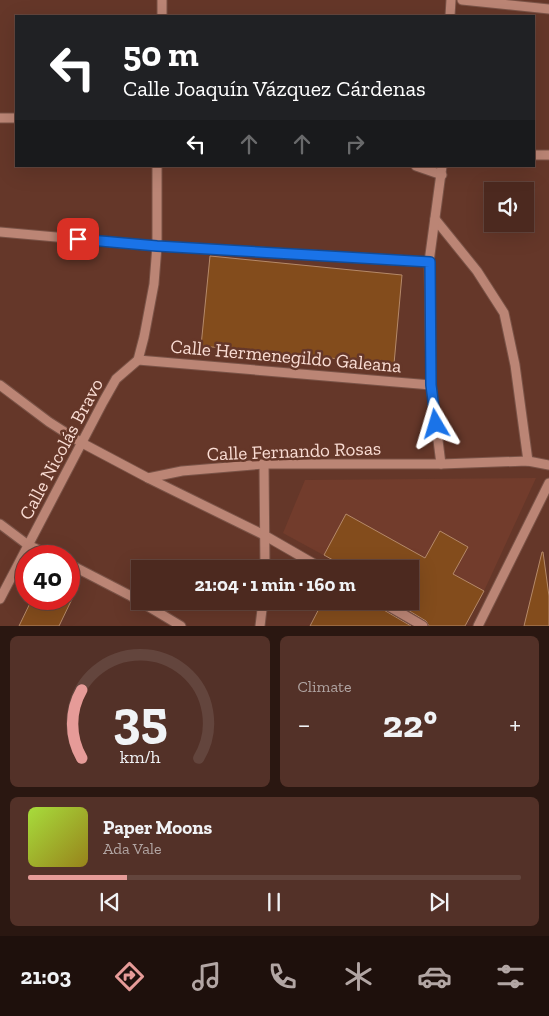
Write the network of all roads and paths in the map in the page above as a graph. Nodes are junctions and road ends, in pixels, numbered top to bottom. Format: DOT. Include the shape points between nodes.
graph roads {
  1 [pos="162,0"];
  2 [pos="451,0"];
  3 [pos="462,0"];
  4 [pos="503,2"];
  5 [pos="549,9"];
  6 [pos="162,15"];
  7 [pos="450,15"];
  8 [pos="0,118"];
  9 [pos="15,118"];
  10 [pos="535,155"];
  11 [pos="549,155"];
  12 [pos="157,167"];
  13 [pos="422,167"];
  14 [pos="442,170"];
  15 [pos="436,219"];
  16 [pos="0,232"];
  17 [pos="157,246"];
  18 [pos="430,262"];
  19 [pos="138,360"];
  20 [pos="0,385"];
  21 [pos="431,385"];
  22 [pos="82,443"];
  23 [pos="528,461"];
  24 [pos="264,464"];
  25 [pos="442,464"];
  26 [pos="549,465"];
  27 [pos="148,478"];
  28 [pos="549,483"];
  29 [pos="0,524"];
  30 [pos="264,535"];
  31 [pos="28,545"];
  32 [pos="264,560"];
  33 [pos="307,560"];
  34 [pos="15,570"];
  35 [pos="80,570"];
  36 [pos="0,599"];
  37 [pos="262,610"];
  38 [pos="395,610"];
  39 [pos="180,626"];
  40 [pos="260,626"];
  41 [pos="423,626"];
  42 [pos="478,626"];
  1 -- 6 [label="street"];
  2 -- 7 [label="street"];
  3 -- 4 [label="street"];
  4 -- 5 [label="street"];
  8 -- 9 [label="street"];
  10 -- 11 [label="street"];
  12 -- 17 [label="street"];
  13 -- 14 [label="street"];
  14 -- 15 [label="street"];
  15 -- 18 [label="street"];
  15 -- 23 [label="street" via="477,271 504,313 515,365"];
  16 -- 17 [label="street"];
  17 -- 18 [label="street"];
  17 -- 19 [label="street" via="154,284"];
  18 -- 21 [label="street"];
  19 -- 21 [label="street, Calle Hermenegildo Galeana"];
  19 -- 22 [label="street, Calle Nicolás Bravo" via="116,380"];
  20 -- 22 [label="street"];
  21 -- 25 [label="street"];
  22 -- 27 [label="street"];
  22 -- 31 [label="street, Calle Nicolás Bravo"];
  23 -- 25 [label="street"];
  23 -- 26 [label="street"];
  24 -- 25 [label="street, Calle Fernando Rosas"];
  24 -- 27 [label="street, Calle Fernando Rosas" via="182,471"];
  24 -- 30 [label="street"];
  27 -- 30 [label="street"];
  28 -- 42 [label="street"];
  29 -- 31 [label="street"];
  30 -- 32 [label="street"];
  30 -- 33 [label="street"];
  34 -- 36 [label="street, Calle Nicolás Bravo"];
  35 -- 39 [label="street"];
  37 -- 40 [label="street"];
  38 -- 41 [label="street"];
}
